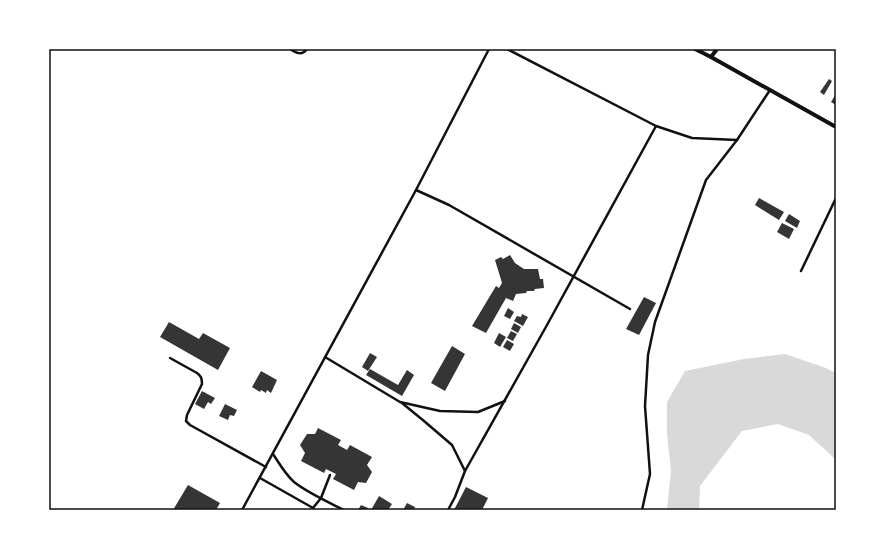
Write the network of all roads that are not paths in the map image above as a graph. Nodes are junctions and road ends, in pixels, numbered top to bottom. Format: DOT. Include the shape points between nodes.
graph roads {
  1 [pos="290,49"];
  2 [pos="307,49"];
  3 [pos="489,49"];
  4 [pos="508,49"];
  5 [pos="695,49"];
  6 [pos="717,49"];
  7 [pos="711,57"];
  8 [pos="770,90"];
  9 [pos="656,126"];
  10 [pos="836,127"];
  11 [pos="736,140"];
  12 [pos="416,190"];
  13 [pos="836,198"];
  14 [pos="801,271"];
  15 [pos="574,276"];
  16 [pos="630,308"];
  17 [pos="325,357"];
  18 [pos="170,358"];
  19 [pos="505,401"];
  20 [pos="400,402"];
  21 [pos="273,454"];
  22 [pos="266,467"];
  23 [pos="465,471"];
  24 [pos="330,474"];
  25 [pos="260,478"];
  26 [pos="321,498"];
  27 [pos="314,509"];
  28 [pos="242,510"];
  29 [pos="344,510"];
  30 [pos="448,510"];
  31 [pos="642,510"];
  1 -- 2 [label="lane" via="301,54"];
  3 -- 12 [label="lane"];
  4 -- 9 [label="lane"];
  5 -- 7 [label="street"];
  6 -- 7 [label="street"];
  7 -- 8 [label="street"];
  8 -- 10 [label="street"];
  8 -- 11 [label="lane"];
  9 -- 11 [label="lane" via="692,138"];
  9 -- 15 [label="lane"];
  11 -- 31 [label="lane" via="706,180 655,322 648,356 645,406 650,474"];
  12 -- 15 [label="lane" via="449,205"];
  12 -- 17 [label="lane"];
  13 -- 14 [label="lane"];
  15 -- 16 [label="lane"];
  15 -- 19 [label="lane"];
  17 -- 20 [label="lane"];
  17 -- 21 [label="lane"];
  18 -- 22 [label="lane" via="202,379 186,421"];
  19 -- 20 [label="lane" via="478,412 440,411"];
  19 -- 23 [label="lane"];
  20 -- 23 [label="lane" via="452,445"];
  21 -- 22 [label="lane"];
  21 -- 26 [label="lane" via="294,482"];
  22 -- 25 [label="lane"];
  23 -- 30 [label="lane"];
  24 -- 26 [label="lane"];
  25 -- 27 [label="lane"];
  25 -- 28 [label="lane"];
  26 -- 27 [label="lane"];
  26 -- 29 [label="lane"];
}
